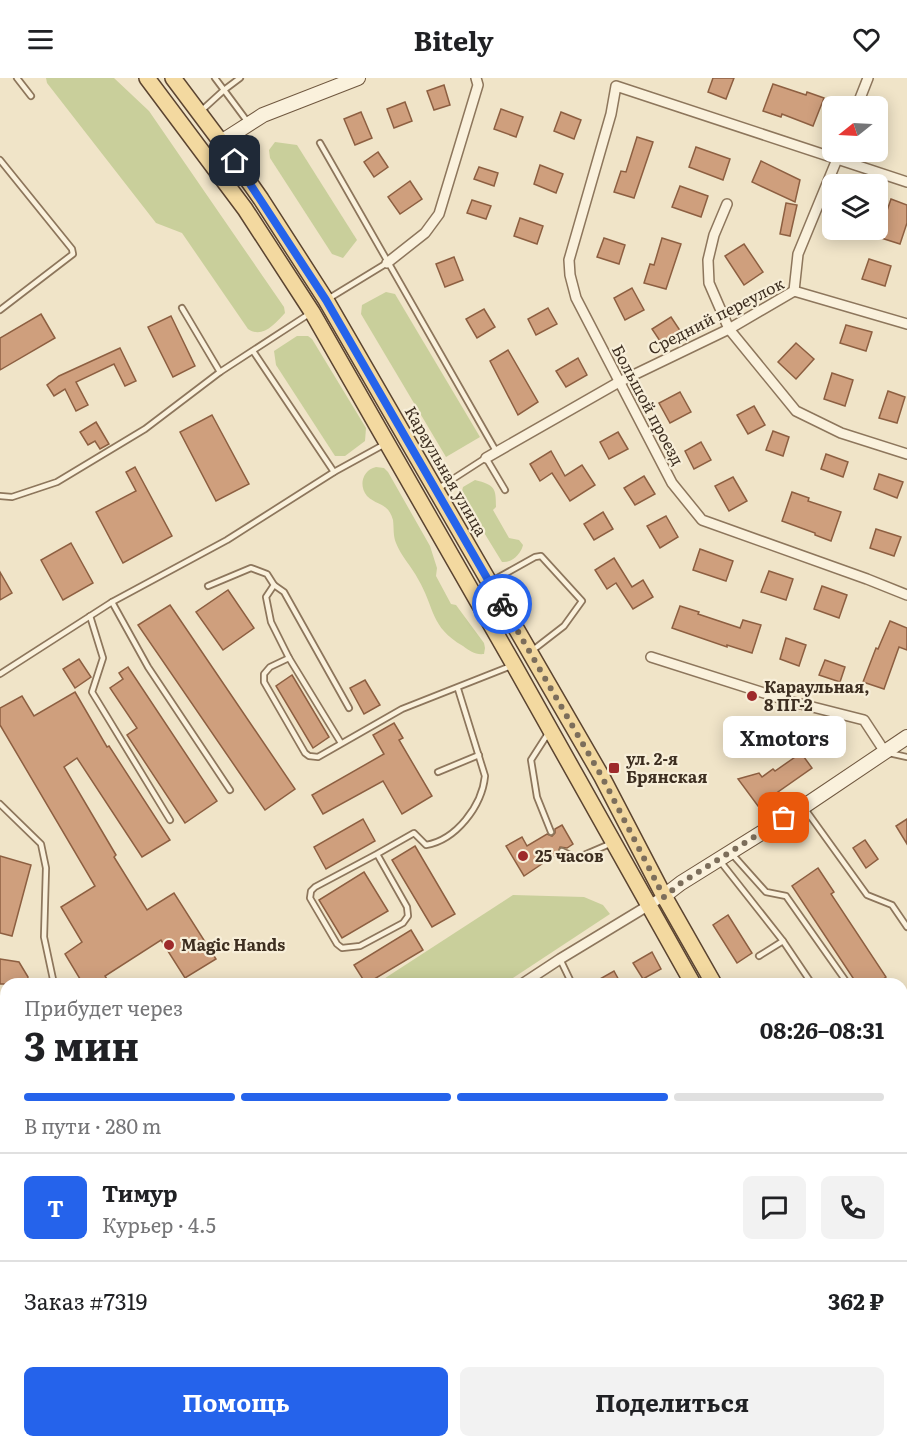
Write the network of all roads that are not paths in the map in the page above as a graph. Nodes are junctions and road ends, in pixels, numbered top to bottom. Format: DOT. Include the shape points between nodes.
graph roads {
  1 [pos="17,78"];
  2 [pos="147,78"];
  3 [pos="172,78"];
  4 [pos="215,78"];
  5 [pos="240,78"];
  6 [pos="358,78"];
  7 [pos="476,78"];
  8 [pos="868,78"];
  9 [pos="615,82"];
  10 [pos="224,90"];
  11 [pos="31,96"];
  12 [pos="861,96"];
  13 [pos="199,113"];
  14 [pos="249,123"];
  15 [pos="221,142"];
  16 [pos="320,143"];
  17 [pos="822,150"];
  18 [pos="0,160"];
  19 [pos="835,162"];
  20 [pos="856,162"];
  21 [pos="907,182"];
  22 [pos="727,204"];
  23 [pos="387,263"];
  24 [pos="794,291"];
  25 [pos="326,300"];
  26 [pos="182,308"];
  27 [pos="0,310"];
  28 [pos="312,312"];
  29 [pos="907,324"];
  30 [pos="729,329"];
  31 [pos="254,351"];
  32 [pos="220,372"];
  33 [pos="619,382"];
  34 [pos="388,443"];
  35 [pos="496,452"];
  36 [pos="907,454"];
  37 [pos="486,458"];
  38 [pos="334,472"];
  39 [pos="436,490"];
  40 [pos="505,490"];
  41 [pos="0,496"];
  42 [pos="490,582"];
  43 [pos="274,585"];
  44 [pos="208,586"];
  45 [pos="907,595"];
  46 [pos="112,602"];
  47 [pos="90,616"];
  48 [pos="530,652"];
  49 [pos="651,657"];
  50 [pos="289,658"];
  51 [pos="514,665"];
  52 [pos="0,674"];
  53 [pos="458,688"];
  54 [pos="349,708"];
  55 [pos="550,729"];
  56 [pos="907,737"];
  57 [pos="341,743"];
  58 [pos="885,752"];
  59 [pos="479,755"];
  60 [pos="907,757"];
  61 [pos="438,772"];
  62 [pos="231,790"];
  63 [pos="1,807"];
  64 [pos="803,807"];
  65 [pos="170,820"];
  66 [pos="551,832"];
  67 [pos="614,843"];
  68 [pos="562,851"];
  69 [pos="377,854"];
  70 [pos="724,856"];
  71 [pos="664,897"];
  72 [pos="649,906"];
  73 [pos="907,927"];
  74 [pos="783,941"];
  75 [pos="759,956"];
  76 [pos="560,958"];
  77 [pos="53,978"];
  78 [pos="531,978"];
  79 [pos="569,978"];
  80 [pos="690,978"];
  81 [pos="711,978"];
  82 [pos="808,978"];
  83 [pos="844,978"];
  1 -- 11 [label="lane"];
  2 -- 28 [label="main road" via="245,209"];
  3 -- 13 [label="main road, Караульная улица"];
  4 -- 10 [label="lane"];
  5 -- 10 [label="lane"];
  6 -- 14 [label="street"];
  7 -- 23 [label="street" via="439,214 424,233"];
  8 -- 12 [label="street"];
  9 -- 17 [label="street"];
  9 -- 33 [label="street, Большой проезд" via="611,114 569,260 576,297"];
  10 -- 13 [label="lane"];
  10 -- 14 [label="lane"];
  13 -- 15 [label="main road, Караульная улица"];
  14 -- 15 [label="street"];
  15 -- 25 [label="main road, Караульная улица"];
  16 -- 23 [label="lane"];
  18 -- 27 [label="lane" via="73,254"];
  19 -- 24 [label="street" via="798,254"];
  20 -- 21 [label="street"];
  22 -- 30 [label="street" via="708,260 709,284"];
  23 -- 25 [label="lane"];
  23 -- 35 [label="lane"];
  24 -- 29 [label="street, Средний переулок"];
  24 -- 30 [label="street, Средний переулок"];
  25 -- 39 [label="main road, Караульная улица"];
  26 -- 32 [label="lane"];
  28 -- 31 [label="lane"];
  28 -- 34 [label="main road"];
  30 -- 33 [label="street, Средний переулок"];
  30 -- 36 [label="street" via="796,411 841,433"];
  31 -- 32 [label="lane"];
  31 -- 38 [label="lane"];
  32 -- 41 [label="lane" via="145,429 57,482 12,497"];
  33 -- 35 [label="street, Средний переулок"];
  33 -- 45 [label="street, Большой проезд" via="672,483 702,520"];
  34 -- 38 [label="lane"];
  34 -- 51 [label="main road"];
  35 -- 37 [label="lane"];
  37 -- 39 [label="lane"];
  37 -- 40 [label="lane"];
  38 -- 46 [label="lane" via="227,540"];
  39 -- 42 [label="main road, Караульная улица"];
  42 -- 48 [label="main road, Караульная улица"];
  42 -- 48 [label="lane" via="541,556 582,601 564,626"];
  43 -- 44 [label="lane" via="267,574 251,568"];
  43 -- 50 [label="lane" via="266,597 271,622"];
  43 -- 54 [label="lane" via="284,592"];
  46 -- 47 [label="lane"];
  46 -- 62 [label="lane" via="148,667"];
  47 -- 52 [label="lane"];
  47 -- 65 [label="lane" via="103,658 92,692"];
  48 -- 71 [label="main road, Караульная улица" via="602,777"];
  49 -- 58 [label="street" via="789,701 864,720"];
  50 -- 57 [label="lane"];
  50 -- 57 [label="lane" via="270,667 264,682 305,753 318,757"];
  51 -- 53 [label="lane"];
  51 -- 55 [label="main road"];
  53 -- 57 [label="lane" via="402,709"];
  53 -- 59 [label="lane"];
  55 -- 66 [label="lane" via="531,760 537,797"];
  55 -- 67 [label="main road"];
  56 -- 58 [label="street"];
  58 -- 60 [label="lane"];
  58 -- 64 [label="street"];
  59 -- 61 [label="lane"];
  59 -- 69 [label="lane" via="484,789 462,826 436,843 426,845 414,834"];
  63 -- 77 [label="lane" via="42,844 46,868 44,937"];
  64 -- 70 [label="street"];
  64 -- 73 [label="lane" via="867,895 892,905"];
  67 -- 68 [label="lane" via="577,858"];
  67 -- 72 [label="main road"];
  69 -- 69 [label="lane" via="408,915 403,923 360,946 342,948 310,898 311,891"];
  70 -- 71 [label="street"];
  70 -- 74 [label="lane"];
  70 -- 83 [label="lane" via="766,892 786,896"];
  71 -- 72 [label="street"];
  71 -- 81 [label="main road, Караульная улица"];
  72 -- 76 [label="street"];
  72 -- 80 [label="main road"];
  74 -- 75 [label="lane"];
  74 -- 82 [label="lane"];
  76 -- 78 [label="street"];
  76 -- 79 [label="lane"];
}
